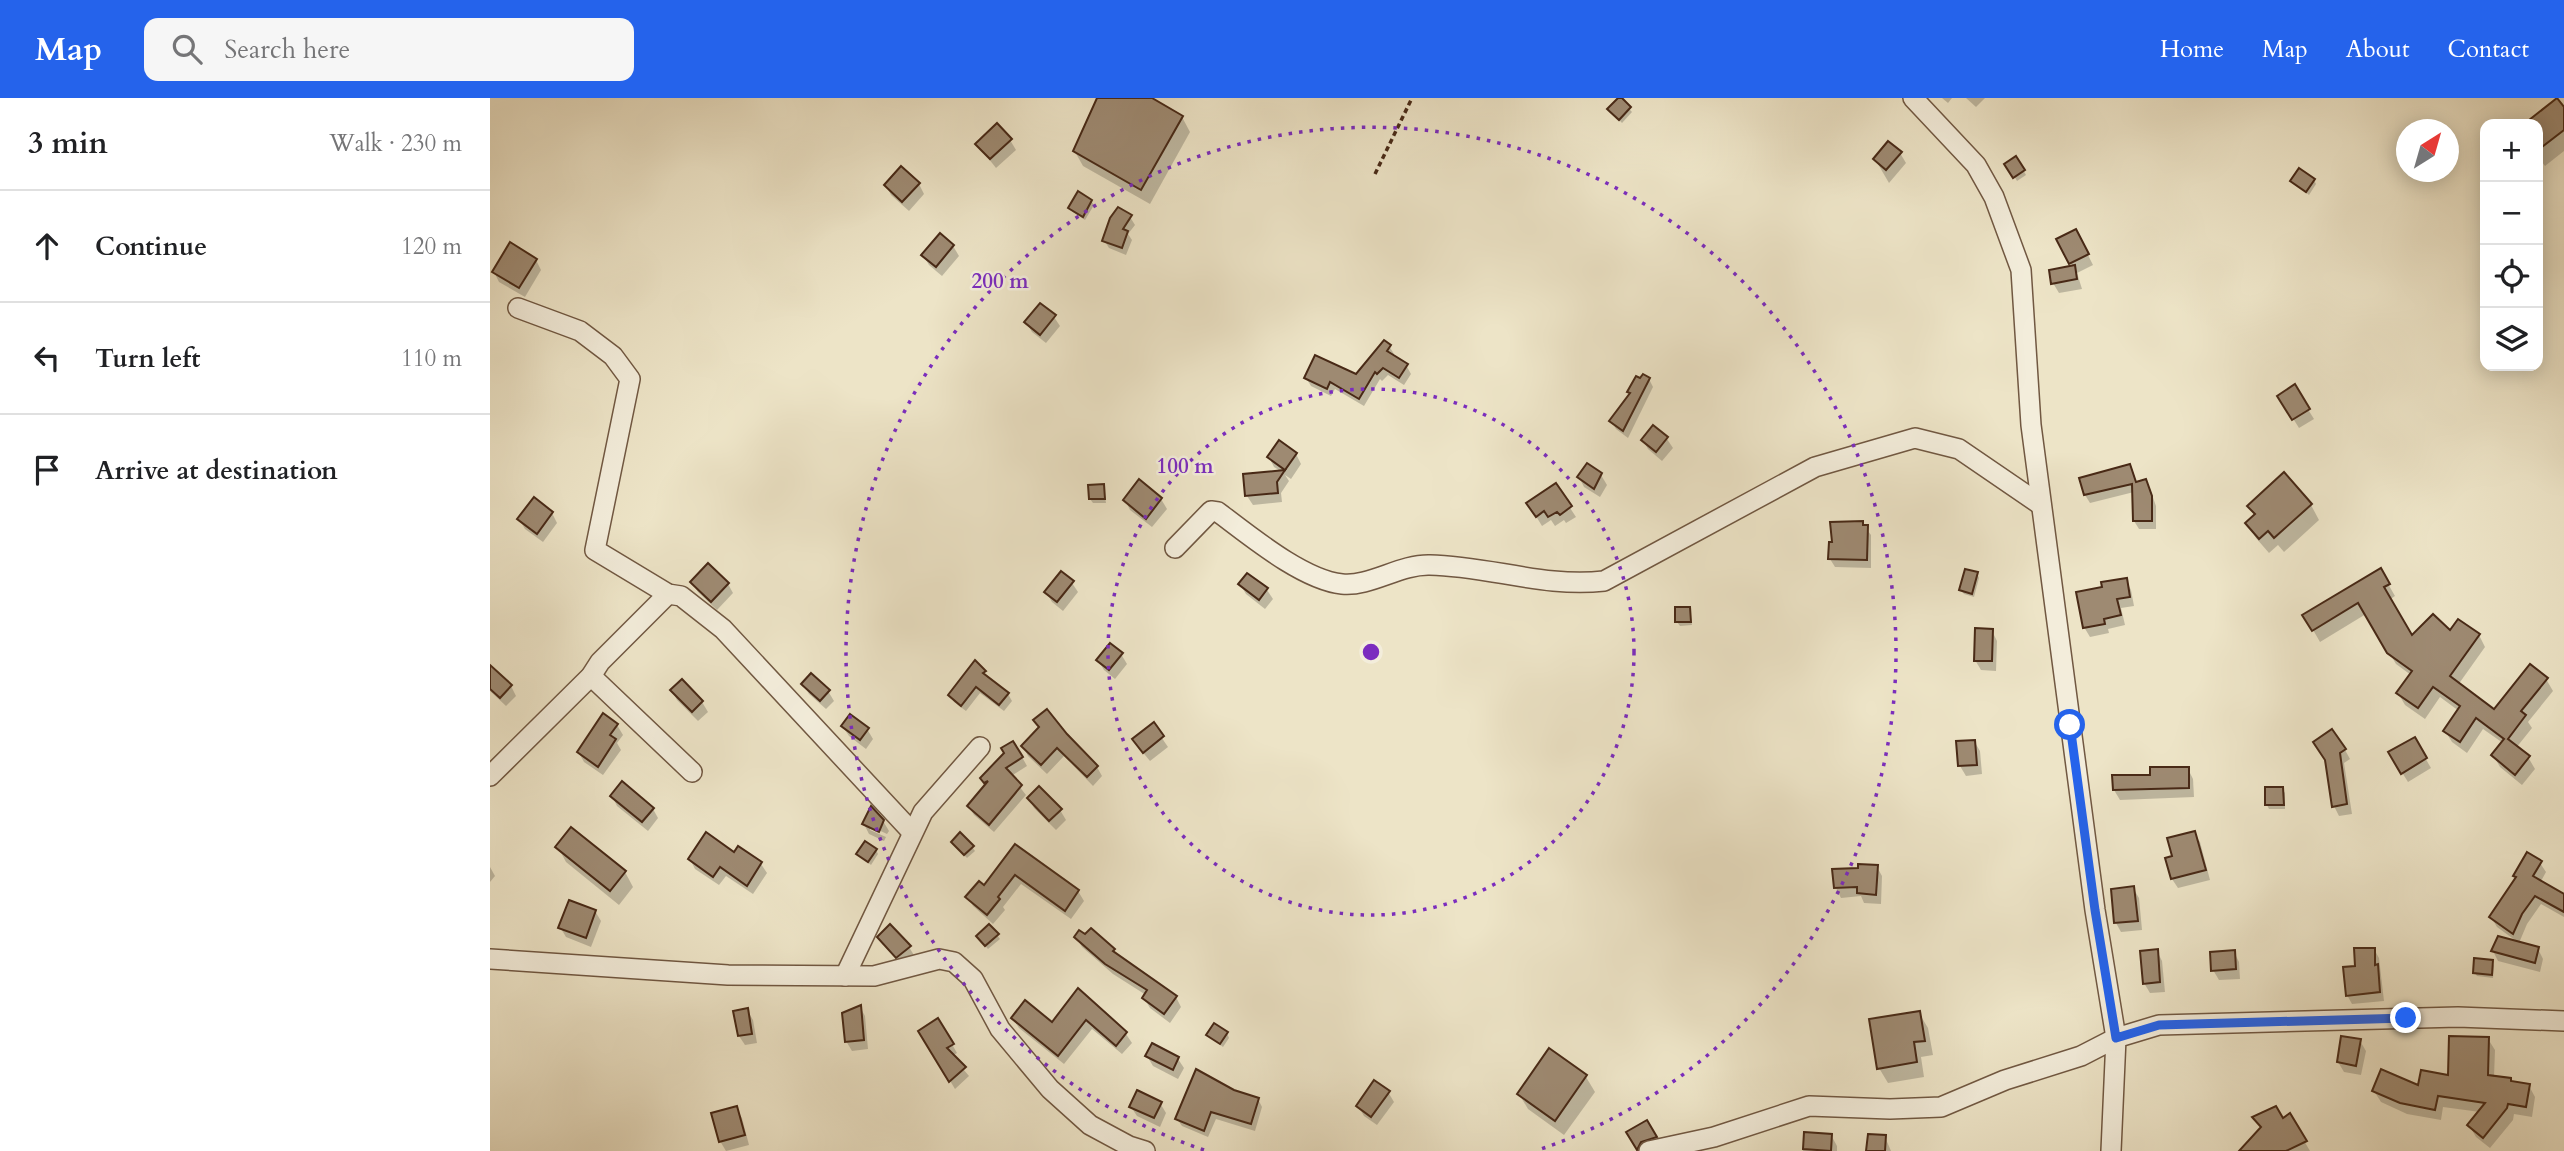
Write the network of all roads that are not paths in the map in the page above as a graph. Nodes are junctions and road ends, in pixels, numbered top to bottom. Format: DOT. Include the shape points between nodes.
graph roads {
  1 [pos="1913,98"];
  2 [pos="518,308"];
  3 [pos="2041,505"];
  4 [pos="1175,548"];
  5 [pos="668,594"];
  6 [pos="591,676"];
  7 [pos="980,747"];
  8 [pos="692,772"];
  9 [pos="490,776"];
  10 [pos="912,832"];
  11 [pos="490,959"];
  12 [pos="845,976"];
  13 [pos="2564,1021"];
  14 [pos="2116,1038"];
  15 [pos="1145,1151"];
  16 [pos="1649,1151"];
  17 [pos="2112,1151"];
  1 -- 3 [label="street" via="1976,165 1994,197 2021,270"];
  2 -- 5 [label="street" via="580,331 613,356 630,379 595,550"];
  3 -- 4 [label="street" via="1959,449 1915,438 1815,467 1604,580 1575,584 1428,565 1342,584 1309,575 1211,511"];
  3 -- 14 [label="street"];
  5 -- 6 [label="street"];
  5 -- 10 [label="street" via="681,596 723,629"];
  6 -- 8 [label="street"];
  6 -- 9 [label="street"];
  7 -- 10 [label="street" via="923,812"];
  10 -- 12 [label="street"];
  11 -- 12 [label="street" via="728,975"];
  12 -- 15 [label="street" via="874,976 939,959 954,962 973,979 1000,1029 1050,1089 1090,1125"];
  13 -- 14 [label="street" via="2458,1017 2159,1025"];
  14 -- 16 [label="street" via="2081,1056 1941,1107 1809,1106 1714,1137"];
  14 -- 17 [label="street"];
}
